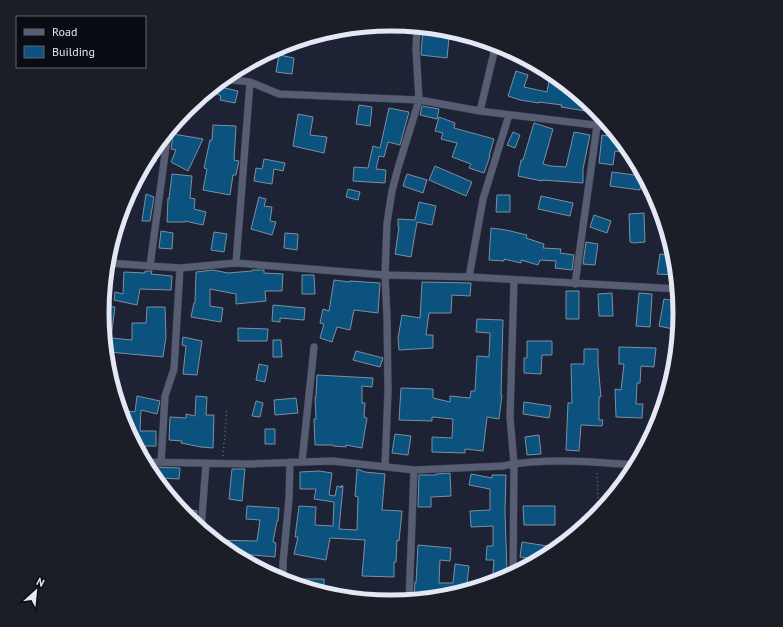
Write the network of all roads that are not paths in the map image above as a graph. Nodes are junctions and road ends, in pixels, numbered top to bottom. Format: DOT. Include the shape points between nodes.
graph roads {
  1 [pos="417,32"];
  2 [pos="494,51"];
  3 [pos="233,80"];
  4 [pos="250,82"];
  5 [pos="419,100"];
  6 [pos="480,112"];
  7 [pos="509,114"];
  8 [pos="599,122"];
  9 [pos="598,126"];
  10 [pos="603,126"];
  11 [pos="167,143"];
  12 [pos="113,263"];
  13 [pos="236,263"];
  14 [pos="150,266"];
  15 [pos="180,268"];
  16 [pos="385,275"];
  17 [pos="469,277"];
  18 [pos="514,280"];
  19 [pos="575,284"];
  20 [pos="673,290"];
  21 [pos="314,347"];
  22 [pos="152,462"];
  23 [pos="290,462"];
  24 [pos="302,462"];
  25 [pos="161,463"];
  26 [pos="206,463"];
  27 [pos="514,464"];
  28 [pos="630,464"];
  29 [pos="385,467"];
  30 [pos="414,470"];
  31 [pos="202,523"];
  32 [pos="513,568"];
  33 [pos="283,574"];
  34 [pos="409,595"];
  1 -- 5 [label="street"];
  2 -- 6 [label="street"];
  3 -- 4 [label="street"];
  4 -- 5 [label="street" via="279,94"];
  4 -- 13 [label="street"];
  5 -- 6 [label="street"];
  5 -- 16 [label="street" via="392,191 387,223"];
  6 -- 7 [label="street"];
  7 -- 9 [label="street"];
  7 -- 17 [label="street" via="483,198"];
  8 -- 9 [label="street"];
  9 -- 10 [label="street"];
  9 -- 19 [label="street"];
  11 -- 14 [label="street"];
  12 -- 14 [label="street"];
  13 -- 15 [label="street"];
  13 -- 16 [label="street"];
  14 -- 15 [label="street"];
  15 -- 25 [label="street" via="174,369 165,396"];
  16 -- 17 [label="street"];
  16 -- 29 [label="street" via="388,376"];
  17 -- 18 [label="street"];
  18 -- 19 [label="street"];
  18 -- 27 [label="street" via="510,417"];
  19 -- 20 [label="street"];
  21 -- 24 [label="street"];
  22 -- 25 [label="street"];
  23 -- 24 [label="street"];
  23 -- 26 [label="street"];
  23 -- 33 [label="street"];
  24 -- 29 [label="street" via="332,461"];
  25 -- 26 [label="street"];
  26 -- 31 [label="street"];
  27 -- 28 [label="street" via="597,462"];
  27 -- 30 [label="street"];
  27 -- 32 [label="street"];
  29 -- 30 [label="street"];
  30 -- 34 [label="street"];
}
